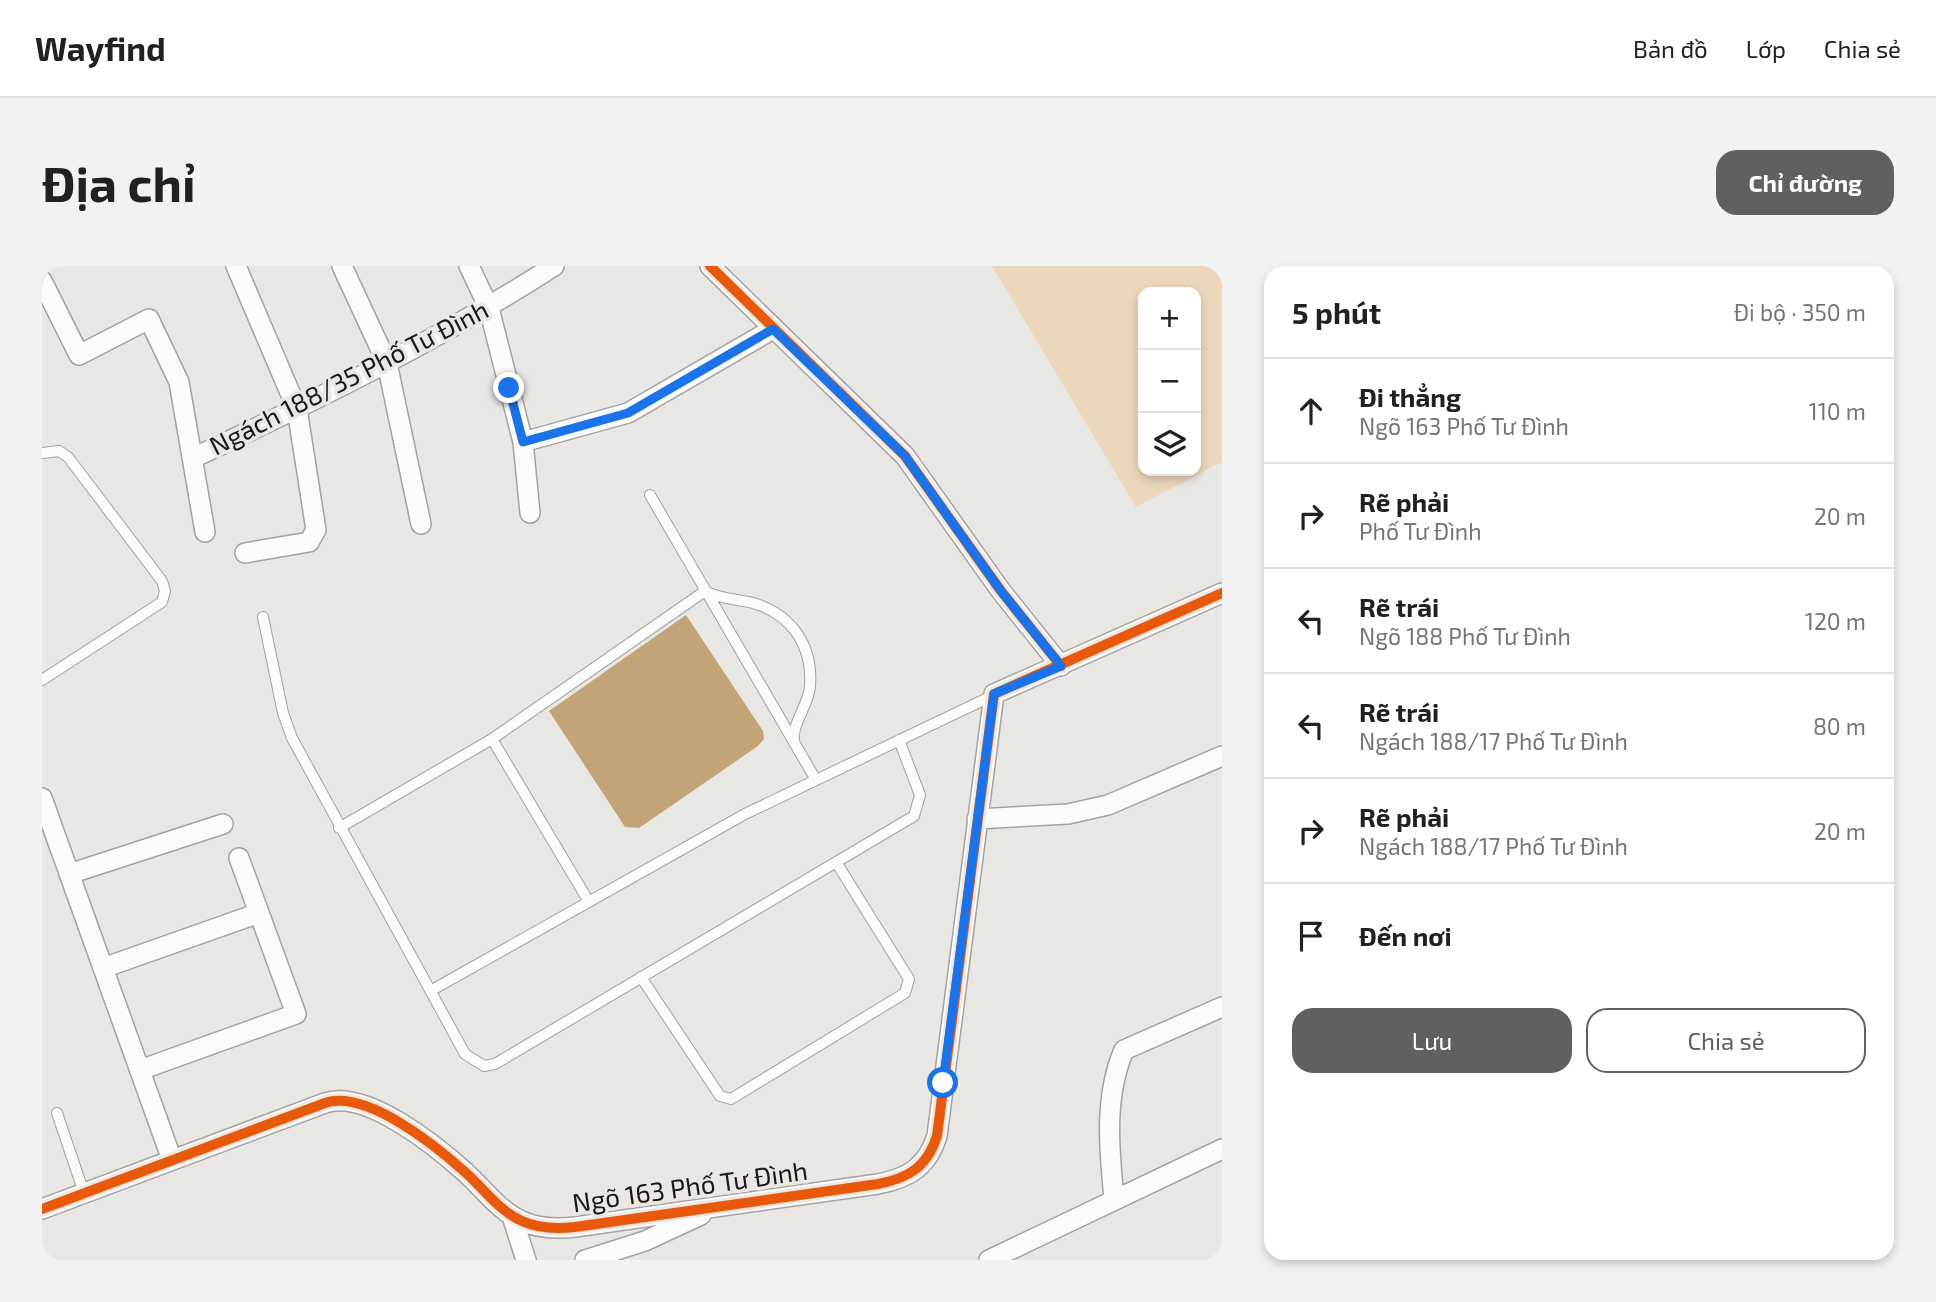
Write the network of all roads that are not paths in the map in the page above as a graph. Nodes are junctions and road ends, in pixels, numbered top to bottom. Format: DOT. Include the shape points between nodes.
graph roads {
  1 [pos="236,266"];
  2 [pos="342,266"];
  3 [pos="470,266"];
  4 [pos="554,266"];
  5 [pos="710,266"];
  6 [pos="42,281"];
  7 [pos="489,308"];
  8 [pos="773,329"];
  9 [pos="387,363"];
  10 [pos="297,409"];
  11 [pos="523,442"];
  12 [pos="42,453"];
  13 [pos="193,458"];
  14 [pos="650,495"];
  15 [pos="530,513"];
  16 [pos="421,524"];
  17 [pos="205,532"];
  18 [pos="245,553"];
  19 [pos="705,590"];
  20 [pos="1222,593"];
  21 [pos="263,617"];
  22 [pos="1061,666"];
  23 [pos="42,680"];
  24 [pos="994,694"];
  25 [pos="492,739"];
  26 [pos="899,740"];
  27 [pos="794,743"];
  28 [pos="1222,756"];
  29 [pos="816,780"];
  30 [pos="42,798"];
  31 [pos="977,819"];
  32 [pos="223,824"];
  33 [pos="339,828"];
  34 [pos="239,858"];
  35 [pos="836,862"];
  36 [pos="69,874"];
  37 [pos="589,902"];
  38 [pos="259,913"];
  39 [pos="103,968"];
  40 [pos="641,977"];
  41 [pos="432,990"];
  42 [pos="1222,1007"];
  43 [pos="140,1070"];
  44 [pos="57,1114"];
  45 [pos="1222,1149"];
  46 [pos="172,1160"];
  47 [pos="84,1193"];
  48 [pos="1114,1198"];
  49 [pos="721,1206"];
  50 [pos="42,1209"];
  51 [pos="512,1216"];
  52 [pos="526,1260"];
  53 [pos="585,1260"];
  54 [pos="989,1260"];
  1 -- 10 [label="street"];
  2 -- 9 [label="street"];
  3 -- 7 [label="street"];
  4 -- 7 [label="street, Ngách 188/35 Phố Tư Đình"];
  5 -- 8 [label="street"];
  6 -- 13 [label="street, Ngách 188/35 Phố Tư Đình" via="79,355 149,319 180,382"];
  7 -- 9 [label="street, Ngách 188/35 Phố Tư Đình"];
  7 -- 11 [label="street"];
  8 -- 11 [label="street" via="628,413"];
  8 -- 22 [label="street" via="905,456"];
  9 -- 10 [label="street, Ngách 188/35 Phố Tư Đình"];
  9 -- 16 [label="street"];
  10 -- 13 [label="street, Ngách 188/35 Phố Tư Đình"];
  10 -- 18 [label="street" via="316,530 309,542"];
  11 -- 15 [label="street"];
  12 -- 23 [label="lane" via="59,451 68,457 165,591 162,602"];
  13 -- 17 [label="street"];
  14 -- 19 [label="lane"];
  19 -- 25 [label="lane"];
  19 -- 27 [label="lane"];
  19 -- 27 [label="lane" via="773,611 788,620 797,633 811,675"];
  20 -- 22 [label="street"];
  21 -- 33 [label="lane" via="292,738"];
  22 -- 24 [label="street"];
  24 -- 26 [label="lane"];
  24 -- 31 [label="street, Ngõ 163 Phố Tư Đình"];
  25 -- 33 [label="lane"];
  25 -- 37 [label="lane"];
  26 -- 29 [label="lane"];
  26 -- 35 [label="lane" via="920,795 914,816"];
  27 -- 29 [label="lane"];
  28 -- 31 [label="street" via="1108,805 1068,814"];
  29 -- 37 [label="lane" via="745,814"];
  30 -- 36 [label="street"];
  31 -- 49 [label="street, Ngõ 163 Phố Tư Đình" via="937,1136 925,1162 892,1181"];
  32 -- 36 [label="street"];
  33 -- 41 [label="lane"];
  34 -- 38 [label="street"];
  35 -- 40 [label="lane"];
  35 -- 40 [label="lane" via="909,979 905,993 731,1099 720,1096"];
  36 -- 39 [label="street"];
  37 -- 41 [label="lane"];
  38 -- 39 [label="street"];
  38 -- 43 [label="street" via="296,1014"];
  39 -- 43 [label="street"];
  40 -- 41 [label="lane" via="495,1064 484,1066 465,1054"];
  42 -- 48 [label="street" via="1124,1050 1114,1074 1109,1145"];
  43 -- 46 [label="street"];
  44 -- 47 [label="lane"];
  45 -- 48 [label="street"];
  46 -- 47 [label="street, Ngõ 163 Phố Tư Đình"];
  46 -- 51 [label="street, Ngõ 163 Phố Tư Đình" via="325,1102 352,1100 421,1138"];
  47 -- 50 [label="street, Ngõ 163 Phố Tư Đình"];
  48 -- 54 [label="street"];
  49 -- 51 [label="street, Ngõ 163 Phố Tư Đình" via="562,1228 536,1226"];
  49 -- 53 [label="street" via="645,1241"];
  51 -- 52 [label="street"];
}
